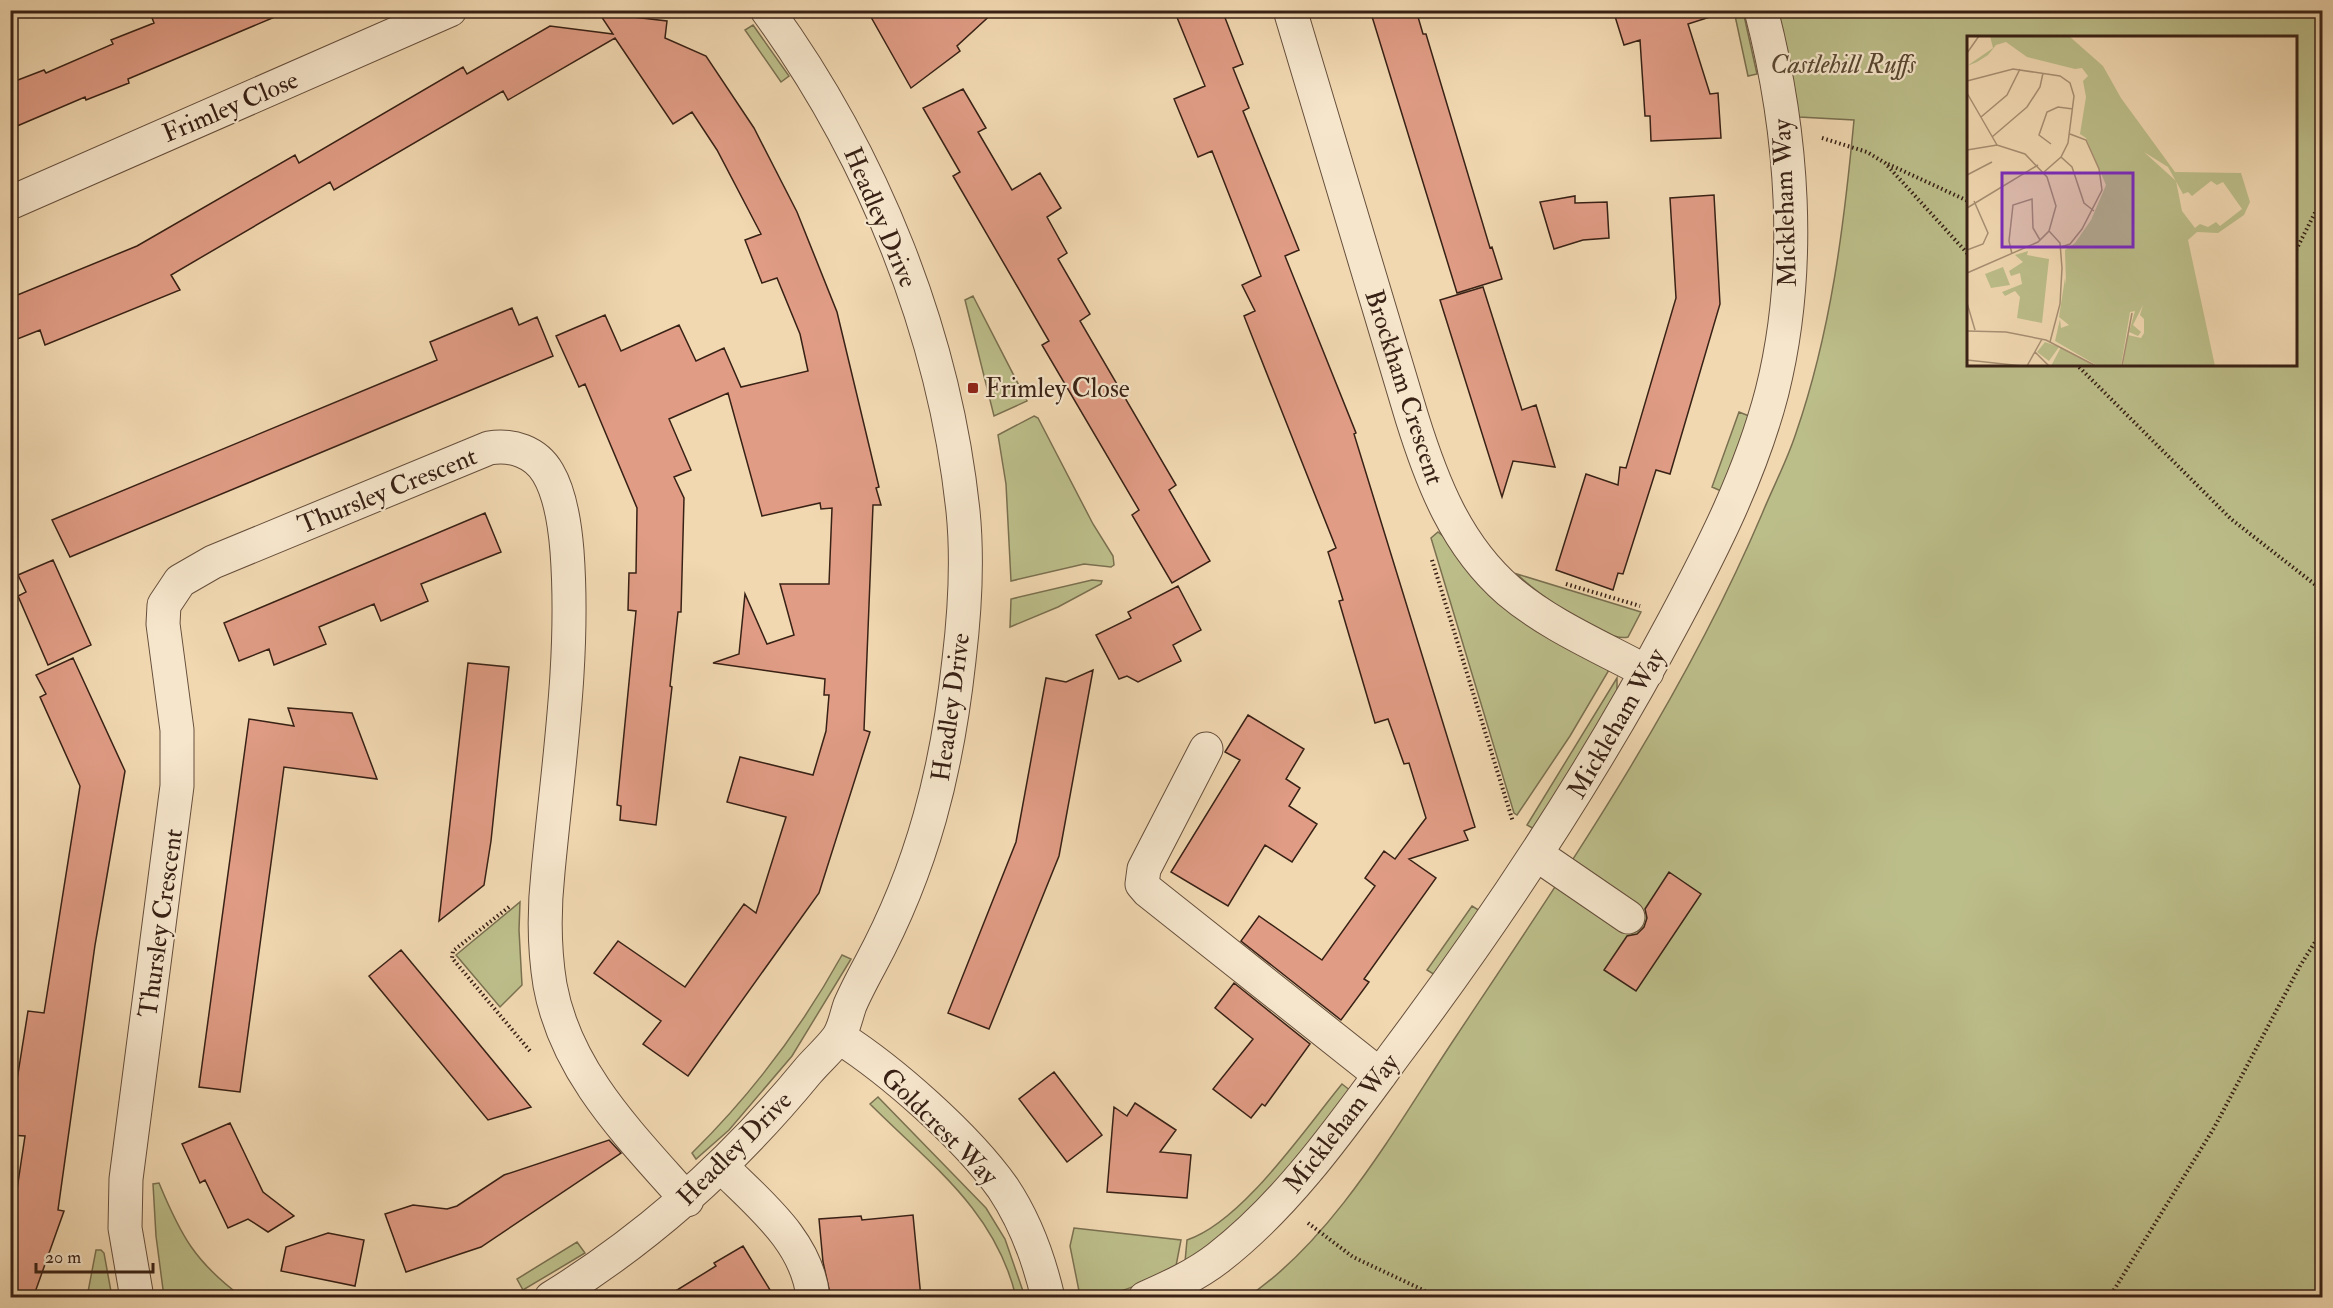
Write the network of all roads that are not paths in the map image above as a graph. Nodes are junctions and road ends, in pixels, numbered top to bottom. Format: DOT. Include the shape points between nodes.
graph roads {
  1 [pos="450,10"];
  2 [pos="767,10"];
  3 [pos="1290,10"];
  4 [pos="1761,10"];
  5 [pos="10,203"];
  6 [pos="1647,672"];
  7 [pos="1206,749"];
  8 [pos="1536,854"];
  9 [pos="1628,917"];
  10 [pos="839,1037"];
  11 [pos="1380,1075"];
  12 [pos="722,1167"];
  13 [pos="687,1200"];
  14 [pos="138,1298"];
  15 [pos="551,1298"];
  16 [pos="813,1298"];
  17 [pos="1048,1298"];
  18 [pos="1145,1298"];
  1 -- 5 [label="street, Frimley Close"];
  2 -- 10 [label="street, Headley Drive" via="834,110 890,231 916,300 942,392 963,511 963,626 956,692 936,800 910,882 857,990"];
  3 -- 6 [label="street, Brockham Crescent" via="1414,426 1449,513 1474,553 1509,591 1556,623"];
  4 -- 6 [label="street, Mickleham Way" via="1784,129 1789,185 1790,265 1784,326 1772,391 1733,504"];
  6 -- 8 [label="street, Mickleham Way"];
  7 -- 11 [label="street" via="1144,868 1142,884"];
  8 -- 9 [label="street"];
  8 -- 11 [label="street, Mickleham Way"];
  10 -- 12 [label="street, Headley Drive"];
  10 -- 17 [label="street, Goldcrest Way" via="870,1057 913,1094 997,1181 1027,1232"];
  11 -- 18 [label="street, Mickleham Way" via="1280,1200 1215,1260"];
  12 -- 13 [label="street, Headley Drive"];
  12 -- 16 [label="street" via="800,1253"];
  13 -- 14 [label="street, Thursley Crescent" via="625,1130 578,1063 563,1031 550,984 547,889 570,640 566,545 556,491 548,474 534,457 501,446 473,453 213,562 180,581 168,597 163,614 177,730 177,786 126,1179 126,1236"];
  13 -- 15 [label="street, Headley Drive"];
}
